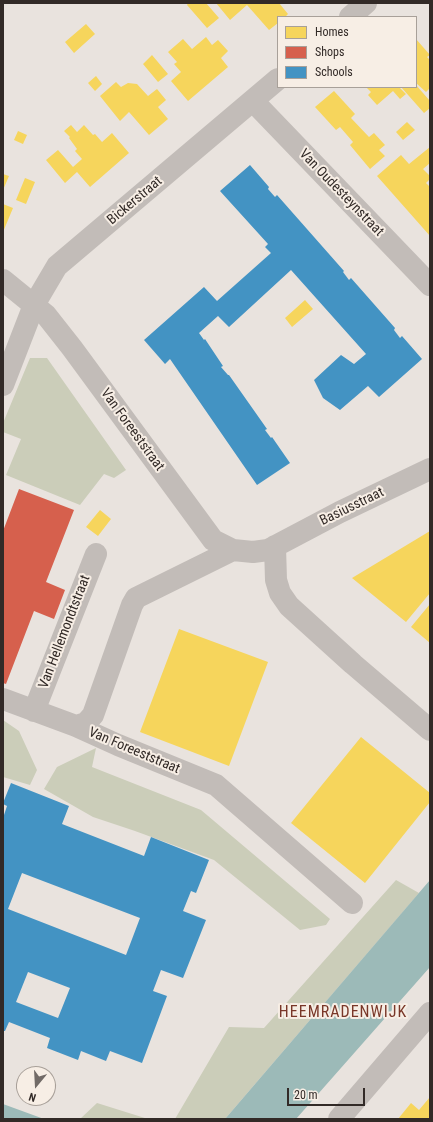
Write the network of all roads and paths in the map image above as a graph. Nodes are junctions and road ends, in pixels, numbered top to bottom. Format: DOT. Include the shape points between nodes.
graph roads {
  1 [pos="366,3"];
  2 [pos="351,16"];
  3 [pos="277,80"];
  4 [pos="253,101"];
  5 [pos="3,280"];
  6 [pos="430,286"];
  7 [pos="34,305"];
  8 [pos="3,385"];
  9 [pos="430,469"];
  10 [pos="275,546"];
  11 [pos="233,550"];
  12 [pos="96,554"];
  13 [pos="3,699"];
  14 [pos="34,711"];
  15 [pos="76,726"];
  16 [pos="430,730"];
  17 [pos="352,903"];
  18 [pos="430,1013"];
  19 [pos="339,1119"];
  1 -- 2 [label="street"];
  3 -- 4 [label="street, Bickerstraat"];
  4 -- 6 [label="street, Van Oudesteynstraat"];
  4 -- 7 [label="street, Bickerstraat" via="57,266"];
  5 -- 7 [label="street"];
  7 -- 8 [label="street"];
  7 -- 11 [label="street, Van Foreeststraat" via="46,315 72,348 213,540"];
  9 -- 10 [label="street, Basiusstraat"];
  10 -- 11 [label="street, Van Foreeststraat" via="268,550 252,552"];
  10 -- 16 [label="street" via="276,580 280,594 289,606"];
  11 -- 15 [label="street, Van Foreeststraat" via="136,598 93,715 86,723"];
  12 -- 14 [label="street, Van Hellemondtstraat"];
  13 -- 14 [label="street"];
  14 -- 15 [label="street"];
  15 -- 17 [label="street, Van Foreeststraat" via="216,785"];
  18 -- 19 [label="street"];
}
